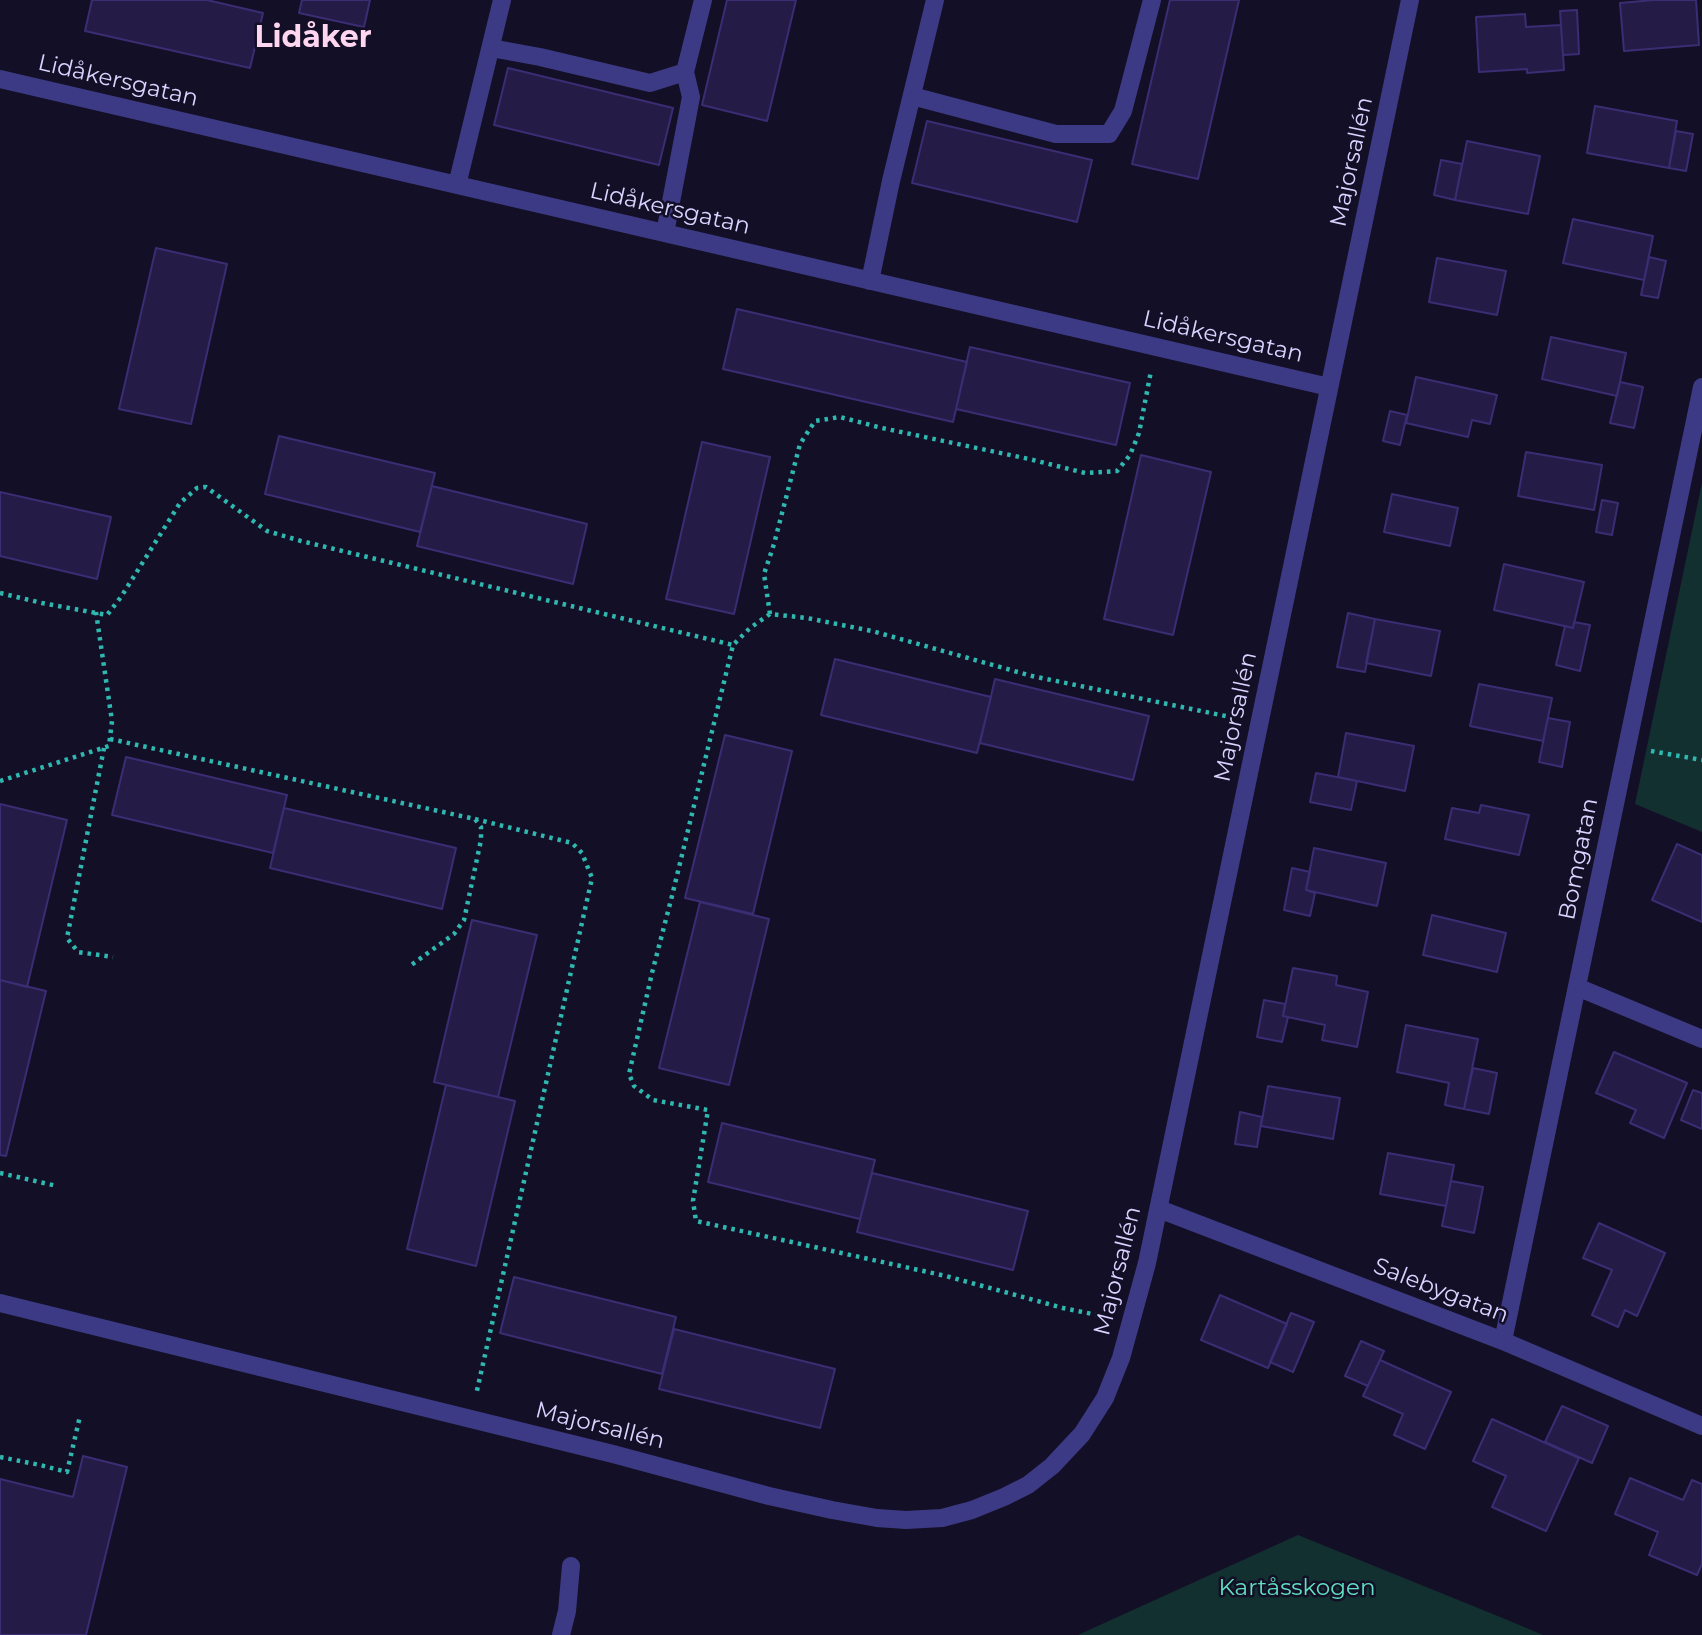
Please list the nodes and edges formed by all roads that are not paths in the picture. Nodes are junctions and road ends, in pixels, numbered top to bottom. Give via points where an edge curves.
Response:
1 (502, 0) edge
2 (703, 0) edge
3 (935, 0) edge
4 (1152, 0) edge
5 (1410, 0) edge
6 (491, 48) junction
7 (685, 72) junction
8 (0, 79) edge
9 (912, 96) junction
10 (457, 185) junction
11 (665, 233) junction
12 (870, 281) junction
13 (1329, 387) junction
14 (1702, 387) edge
15 (1577, 988) junction
16 (1702, 1039) edge
17 (1159, 1209) junction
18 (0, 1304) edge
19 (1503, 1341) junction
20 (1702, 1426) edge
21 (571, 1566) dead end
22 (561, 1635) edge

1 - 6 street
2 - 7 street
3 - 9 street
4 - 9 street via 1123,111 1109,134 1056,134
5 - 13 street, Majorsallén
6 - 7 street via 650,83
6 - 10 street
7 - 11 street via 691,97
8 - 10 street, Lidåkersgatan
9 - 12 street
10 - 11 street, Lidåkersgatan
11 - 12 street, Lidåkersgatan
12 - 13 street, Lidåkersgatan
13 - 17 street, Majorsallén
14 - 15 street, Bomgatan
15 - 16 street
15 - 19 street, Bomgatan
17 - 18 street, Majorsallén via 1121,1358 1105,1398 1082,1434 1028,1485 942,1518 886,1518 769,1496
17 - 19 street, Salebygatan
19 - 20 street, Salebygatan
21 - 22 street

